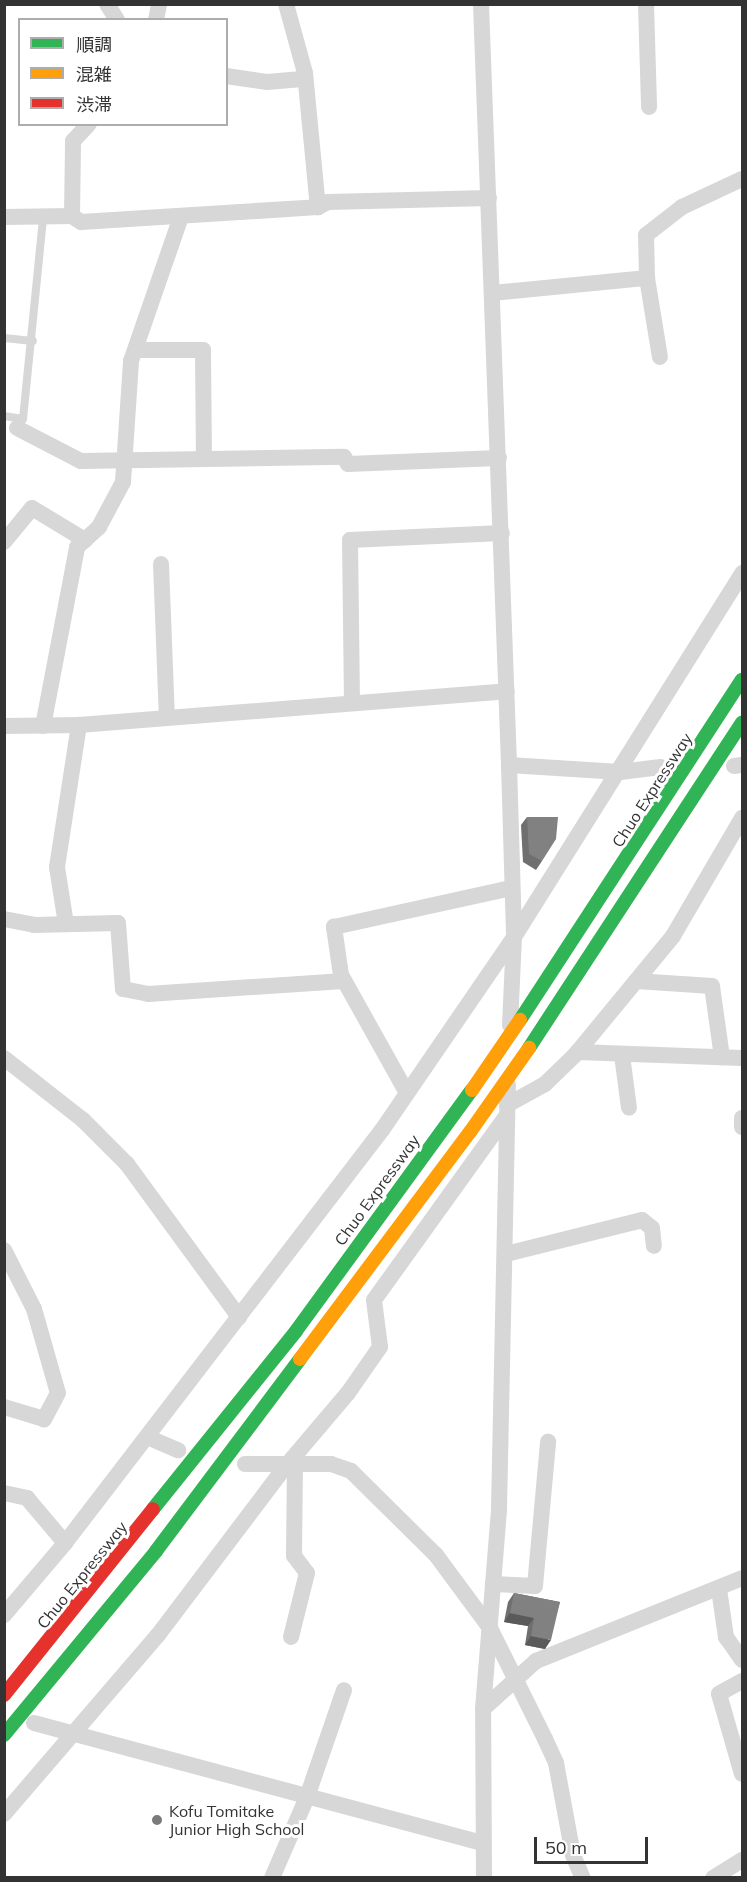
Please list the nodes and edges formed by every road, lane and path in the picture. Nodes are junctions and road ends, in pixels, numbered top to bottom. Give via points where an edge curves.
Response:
1 (107, 4) edge
2 (286, 4) edge
3 (481, 4) edge
4 (646, 4) edge
5 (116, 18) edge
6 (228, 76) edge
7 (305, 79) junction
8 (649, 107) dead end
9 (86, 126) edge
10 (742, 179) edge
11 (489, 198) junction
12 (318, 207) junction
13 (72, 216) junction
14 (4, 217) edge
15 (43, 217) junction
16 (181, 217) junction
17 (646, 278) junction
18 (493, 293) junction
19 (4, 338) edge
20 (33, 341) junction
21 (136, 350) junction
22 (660, 357) dead end
23 (10, 422) edge
24 (499, 458) junction
25 (124, 459) junction
26 (204, 459) junction
27 (502, 533) junction
28 (85, 540) junction
29 (4, 542) edge
30 (160, 564) dead end
31 (742, 573) edge
32 (742, 680) edge
33 (507, 691) junction
34 (352, 703) junction
35 (167, 718) junction
36 (742, 723) edge
37 (79, 725) junction
38 (4, 726) edge
39 (43, 726) junction
40 (509, 765) junction
41 (661, 767) dead end
42 (620, 772) junction
43 (742, 818) edge
44 (512, 888) junction
45 (4, 919) edge
46 (66, 924) junction
47 (514, 937) junction
48 (344, 981) junction
49 (636, 981) junction
50 (577, 1052) junction
51 (622, 1055) junction
52 (722, 1057) junction
53 (4, 1058) edge
54 (742, 1058) edge
55 (407, 1093) junction
56 (629, 1108) dead end
57 (507, 1110) junction
58 (742, 1118) edge
59 (742, 1126) edge
60 (654, 1246) dead end
61 (5, 1248) edge
62 (506, 1254) junction
63 (239, 1317) junction
64 (4, 1407) edge
65 (147, 1437) junction
66 (548, 1442) dead end
67 (178, 1450) dead end
68 (245, 1464) dead end
69 (290, 1466) junction
70 (4, 1493) edge
71 (65, 1543) junction
72 (742, 1578) edge
73 (494, 1584) junction
74 (719, 1589) junction
75 (4, 1615) edge
76 (490, 1628) junction
77 (291, 1637) dead end
78 (742, 1660) edge
79 (515, 1679) junction
80 (742, 1681) edge
81 (344, 1690) dead end
82 (4, 1695) edge
83 (483, 1709) junction
84 (34, 1723) dead end
85 (4, 1735) edge
86 (75, 1735) junction
87 (742, 1774) edge
88 (308, 1797) junction
89 (4, 1814) edge
90 (482, 1843) junction
91 (742, 1860) edge
92 (272, 1878) edge
93 (484, 1878) edge
94 (583, 1878) edge
95 (712, 1878) edge

1 - 5 street
2 - 7 street
3 - 11 street
4 - 8 street
6 - 7 street via 267,82
7 - 12 street
9 - 13 street via 73,141
10 - 17 street via 682,207 646,236
11 - 12 street via 328,202
11 - 18 street
12 - 16 street
13 - 15 street
13 - 16 street via 81,222
14 - 15 street
15 - 20 lane
16 - 21 street
17 - 18 street
17 - 22 street
18 - 24 street
19 - 20 lane
20 - 23 lane via 23,419
21 - 25 street via 131,361
21 - 26 street via 203,350
23 - 25 street via 81,461
24 - 26 street via 348,464 344,457
24 - 27 street
25 - 26 street
25 - 28 street via 123,482 99,527
27 - 33 street
27 - 34 street via 350,540
28 - 29 street via 32,508
28 - 39 street via 77,547
30 - 35 street
31 - 42 street
32 - 82 highway, Chuo Expressway, bridge via 472,1090 296,1331
33 - 34 street
33 - 40 street
34 - 35 street
35 - 37 street
36 - 85 highway, bridge via 470,1132 156,1551
37 - 39 street
37 - 46 street via 57,867
38 - 39 street
40 - 42 street
40 - 44 street
41 - 42 street
42 - 47 street
43 - 49 street via 673,936
44 - 47 street
44 - 48 street via 334,927
45 - 46 street via 34,925
46 - 48 street via 118,923 123,989 148,993
47 - 55 street
47 - 57 street
48 - 55 street
49 - 50 street
49 - 52 street via 712,986
50 - 51 street
50 - 57 street via 545,1084
51 - 52 street
51 - 56 street
52 - 54 street
53 - 63 street via 83,1120 127,1164
55 - 63 street
57 - 62 street
57 - 69 street via 374,1300 380,1347
58 - 59 street
60 - 62 street via 652,1228 642,1220
61 - 64 street via 34,1309 58,1393 44,1419
62 - 73 street
63 - 65 street
65 - 67 street
65 - 71 street
66 - 73 street via 535,1586
68 - 69 street
69 - 76 street via 331,1464 351,1471 436,1555
69 - 77 street via 294,1556 307,1573
69 - 86 street via 159,1635
70 - 71 street via 27,1498
71 - 75 street
72 - 74 street
73 - 76 street
74 - 78 street via 726,1637
74 - 79 street via 536,1661
76 - 79 street
76 - 83 street
79 - 83 street
79 - 94 street via 555,1763 573,1856
80 - 87 street via 719,1694
81 - 88 street
83 - 90 street
84 - 86 street
86 - 88 street
86 - 89 street
88 - 90 street
88 - 92 street
90 - 93 street
91 - 95 street

